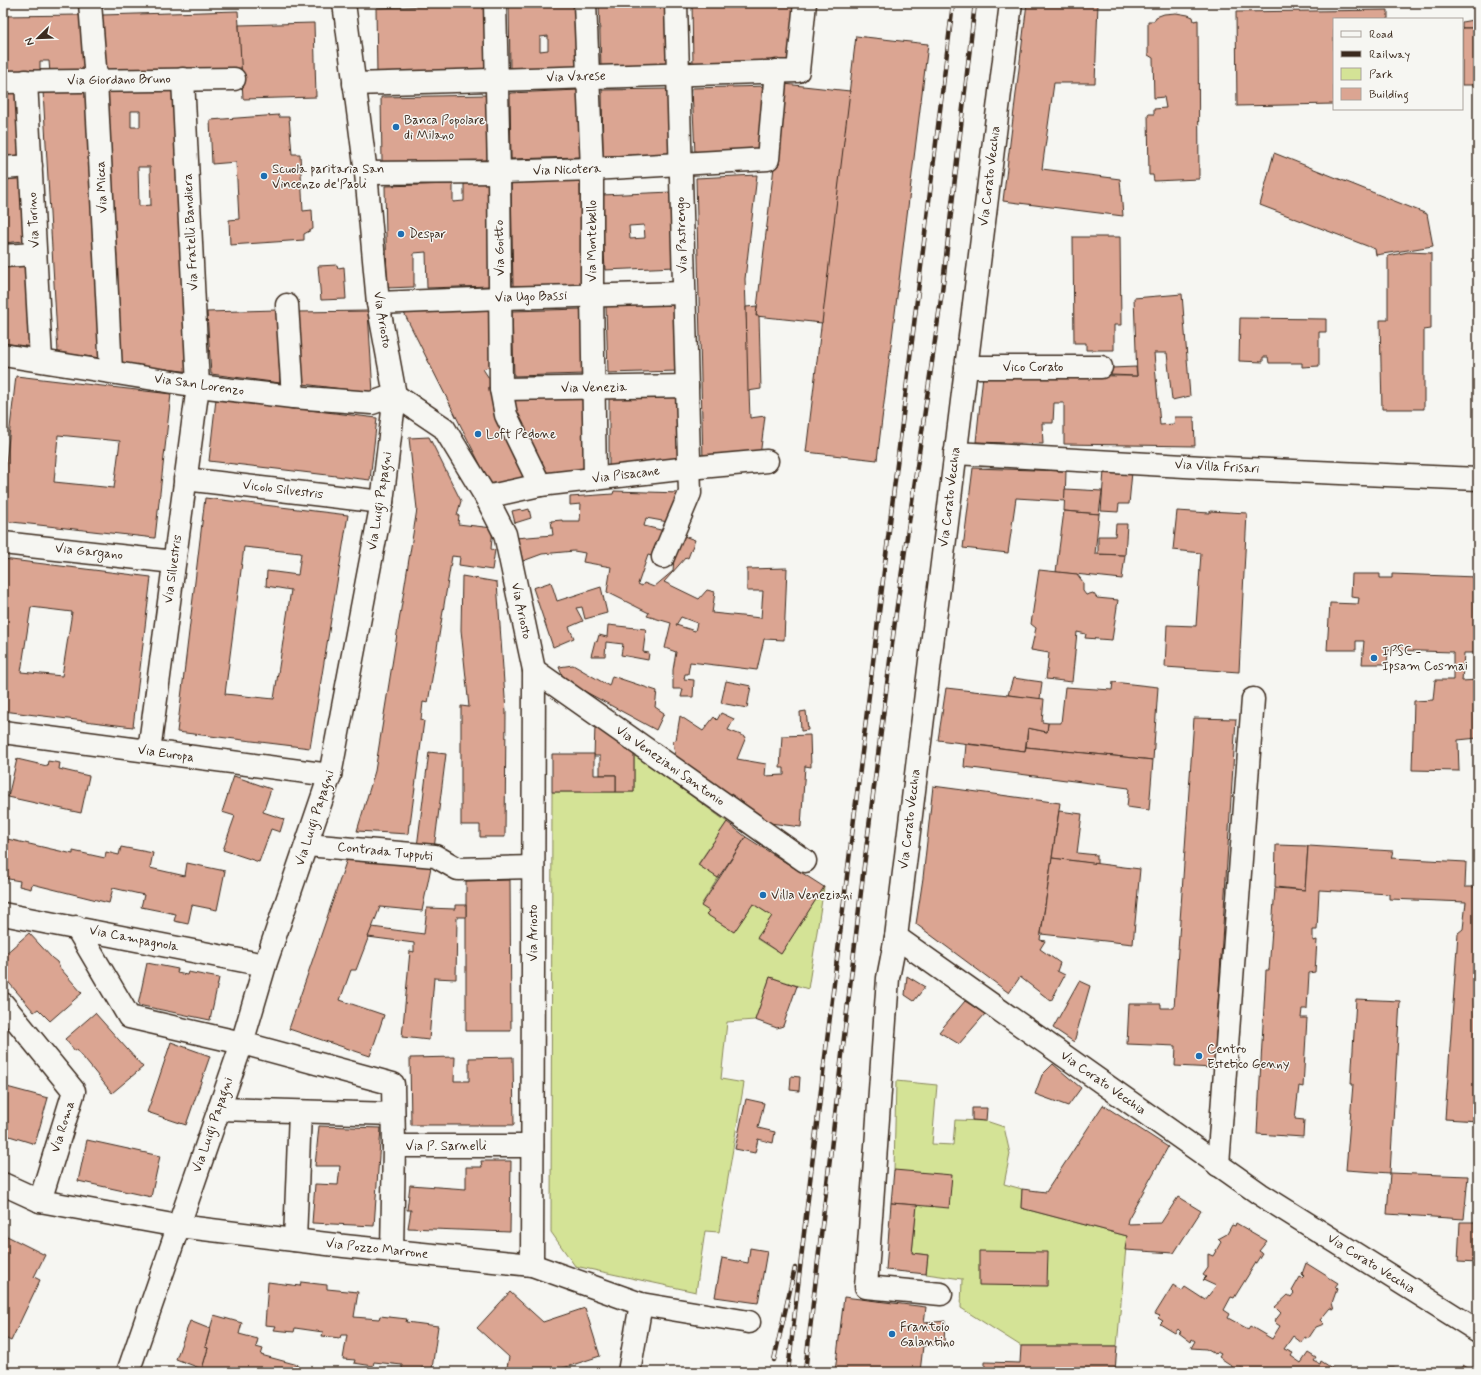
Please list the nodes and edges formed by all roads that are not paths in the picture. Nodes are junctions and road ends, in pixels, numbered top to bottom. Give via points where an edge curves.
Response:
1 (90, 3) edge
2 (344, 3) edge
3 (495, 3) edge
4 (585, 3) edge
5 (676, 3) edge
6 (806, 3) edge
7 (1011, 3) edge
8 (776, 71) junction
9 (678, 75) junction
10 (588, 76) junction
11 (183, 79) junction
12 (234, 79) dead end
13 (497, 80) junction
14 (26, 81) junction
15 (96, 81) junction
16 (3, 82) edge
17 (354, 84) junction
18 (680, 164) junction
19 (31, 166) junction
20 (3, 168) edge
21 (592, 169) junction
22 (499, 172) junction
23 (366, 173) junction
24 (35, 254) junction
25 (3, 256) edge
26 (684, 293) junction
27 (592, 296) junction
28 (500, 298) junction
29 (378, 303) junction
30 (287, 305) dead end
31 (3, 355) edge
32 (41, 360) junction
33 (966, 367) junction
34 (1101, 367) dead end
35 (111, 371) junction
36 (198, 386) junction
37 (687, 386) junction
38 (593, 388) junction
39 (501, 389) junction
40 (395, 395) junction
41 (293, 397) junction
42 (955, 453) junction
43 (767, 461) dead end
44 (688, 468) junction
45 (595, 478) junction
46 (185, 479) junction
47 (1478, 479) edge
48 (540, 485) junction
49 (486, 497) junction
50 (382, 502) junction
51 (3, 543) edge
52 (663, 556) dead end
53 (174, 562) junction
54 (534, 670) junction
55 (1253, 699) dead end
56 (3, 732) edge
57 (148, 751) junction
58 (330, 776) junction
59 (307, 845) junction
60 (806, 861) dead end
61 (533, 867) junction
62 (3, 914) edge
63 (76, 927) junction
64 (896, 936) junction
65 (265, 965) junction
66 (3, 1004) edge
67 (242, 1042) junction
68 (219, 1109) junction
69 (300, 1112) junction
70 (393, 1114) junction
71 (394, 1146) junction
72 (532, 1146) junction
73 (1218, 1165) junction
74 (3, 1184) edge
75 (40, 1201) junction
76 (178, 1226) junction
77 (295, 1240) junction
78 (392, 1251) junction
79 (532, 1265) junction
80 (941, 1294) dead end
81 (641, 1304) junction
82 (749, 1322) dead end
83 (1478, 1331) edge
84 (128, 1372) edge
85 (629, 1372) edge

1 - 15 street, Via Micca
2 - 17 street, Via Ariosto
3 - 13 street, Via Goitto
4 - 10 street, Via Montebello
5 - 9 street, Via Pastrengo
6 - 8 street, Via Varese via 798,71
7 - 33 street, Via Corato Vecchia
8 - 9 street, Via Varese
8 - 18 street, Via Nicotera via 768,160
9 - 10 street, Via Varese
9 - 18 street, Via Pastrengo
10 - 13 street, Via Varese
10 - 21 street, Via Montebello
11 - 12 street, Via Giordano Bruno
11 - 15 street, Via Giordano Bruno
11 - 36 street, Via Fratelli Bandiera
13 - 17 street, Via Varese
13 - 22 street, Via Goitto
14 - 15 street, Via Giordano Bruno
14 - 16 street, Via Giordano Bruno
14 - 19 street, Via Torino
15 - 35 street, Via Micca
17 - 23 street, Via Ariosto
18 - 21 street, Via Nicotera
18 - 26 street, Via Pastrengo
19 - 20 street
19 - 24 street, Via Torino
21 - 22 street, Via Nicotera
21 - 27 street, Via Montebello
22 - 23 street, Via Nicotera
22 - 28 street, Via Goitto
23 - 29 street, Via Ariosto
24 - 25 street
24 - 32 street, Via Torino
26 - 27 street, Via Ugo Bassi
26 - 37 street, Via Pastrengo
27 - 28 street, Via Ugo Bassi
27 - 38 street, Via Montebello
28 - 29 street, Via Ugo Bassi
28 - 39 street, Via Goitto
29 - 40 street, Via Ariosto
30 - 41 street
31 - 32 street, Via San Lorenzo
32 - 35 street, Via San Lorenzo
33 - 34 street, Vico Corato
33 - 42 street, Via Corato Vecchia
35 - 36 street, Via San Lorenzo
36 - 41 street, Via San Lorenzo
36 - 46 street, Via Silvestris
37 - 38 street, Via Venezia
37 - 44 street, Via Pastrengo
38 - 39 street, Via Venezia
38 - 45 street, Via Montebello
39 - 48 street, Via Goitto via 506,415
40 - 41 street, Via San Lorenzo via 372,403
40 - 49 street, Via Ariosto via 444,428
40 - 50 street, Via Luigi Papagni
42 - 47 street, Via Villa Frisari
42 - 64 street, Via Corato Vecchia
43 - 44 street, Via Pisacane
44 - 45 street, Via Pisacane
44 - 52 street, Via Pastrengo via 690,493
45 - 48 street, Via Pisacane
46 - 50 street, Vicolo Silvestris
46 - 53 street, Via Silvestris
48 - 49 street, Via Pisacane
49 - 54 street, Via Ariosto via 505,534
50 - 58 street, Via Luigi Papagni
51 - 53 street, Via Gargano
53 - 57 street, Via Silvestris
54 - 60 street, Via Veneziani Santonio
54 - 61 street, Via Ariosto
55 - 73 street
56 - 57 street, Via Europa
57 - 58 street, Via Europa
58 - 59 street, Via Luigi Papagni
59 - 61 street, Contrada Tupputi via 435,856 458,869
59 - 65 street, Via Luigi Papagni
61 - 72 street, Via Ariosto
62 - 63 street, Via Campagnola
63 - 65 street, Via Campagnola
63 - 67 street via 129,1017
64 - 73 street, Via Corato Vecchia
64 - 80 street via 888,978 866,1287
65 - 67 street, Via Luigi Papagni
66 - 75 street, Via Roma via 74,1091
67 - 68 street, Via Luigi Papagni
67 - 70 street via 393,1084
68 - 69 street
68 - 76 street, Via Luigi Papagni
69 - 70 street
69 - 77 street
70 - 71 street
71 - 72 street, Via P. Sarnelli
71 - 78 street, Via P. Sarnelli
72 - 79 street, Via Ariosto
73 - 83 street, Via Corato Vecchia
74 - 75 street, Via Pozzo Marrone
75 - 76 street, Via Pozzo Marrone
76 - 77 street, Via Pozzo Marrone
76 - 84 street, Via Luigi Papagni
77 - 78 street, Via Pozzo Marrone
78 - 79 street, Via Pozzo Marrone
79 - 81 street, Via Pozzo Marrone
81 - 82 street, Via Pozzo Marrone
81 - 85 street

